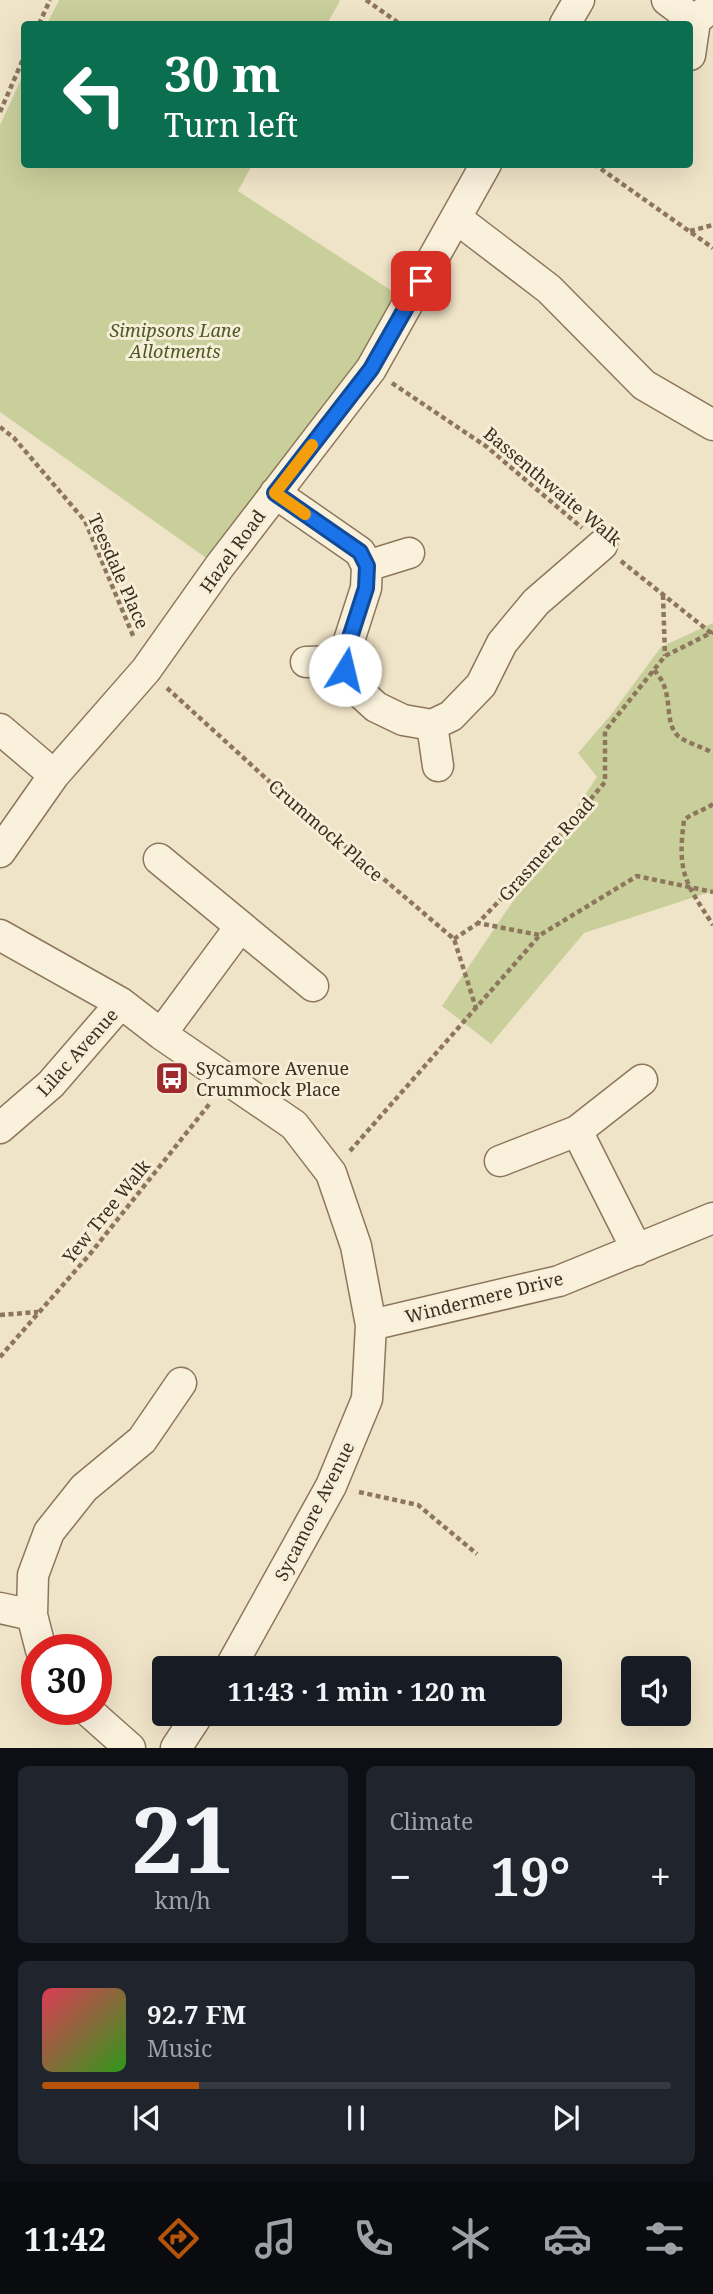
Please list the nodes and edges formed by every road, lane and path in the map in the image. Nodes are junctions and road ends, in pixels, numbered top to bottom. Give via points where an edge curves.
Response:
1 (50, 0) edge
2 (366, 0) edge
3 (579, 0) edge
4 (667, 0) edge
5 (704, 13) edge
6 (40, 21) edge
7 (396, 21) edge
8 (567, 21) edge
9 (693, 46) edge
10 (21, 64) edge
11 (0, 112) edge
12 (484, 168) edge
13 (600, 168) edge
14 (456, 218) junction
15 (713, 225) edge
16 (689, 231) junction
17 (713, 248) edge
18 (371, 369) junction
19 (713, 425) edge
20 (0, 427) edge
21 (275, 493) junction
22 (602, 545) junction
23 (408, 553) dead end
24 (367, 566) junction
25 (663, 594) junction
26 (712, 632) edge
27 (665, 656) junction
28 (345, 661) junction
29 (306, 662) dead end
30 (146, 670) junction
31 (654, 670) junction
32 (432, 725) junction
33 (0, 729) edge
34 (713, 753) edge
35 (438, 766) dead end
36 (54, 775) junction
37 (712, 806) edge
38 (0, 852) edge
39 (159, 859) dead end
40 (688, 886) junction
41 (713, 892) edge
42 (478, 923) junction
43 (713, 925) edge
44 (240, 927) junction
45 (0, 935) edge
46 (540, 935) junction
47 (454, 939) junction
48 (313, 986) dead end
49 (121, 1003) junction
50 (476, 1008) junction
51 (161, 1034) junction
52 (229, 1079) junction
53 (642, 1080) dead end
54 (0, 1128) edge
55 (578, 1131) junction
56 (500, 1161) dead end
57 (331, 1173) junction
58 (713, 1218) edge
59 (637, 1250) junction
60 (39, 1312) junction
61 (0, 1315) edge
62 (371, 1325) junction
63 (0, 1357) edge
64 (181, 1383) dead end
65 (331, 1486) junction
66 (477, 1554) dead end
67 (0, 1608) edge
68 (32, 1615) junction
69 (37, 1634) edge
70 (237, 1656) edge
71 (104, 1725) edge
72 (191, 1726) edge
73 (130, 1748) edge
74 (176, 1748) edge

1 - 6 path
2 - 7 path
3 - 8 street
4 - 5 street
5 - 9 street
10 - 11 path
12 - 14 street, Hazel Road
13 - 16 path
14 - 18 street, Hazel Road
14 - 19 street via 549,289 644,385
15 - 16 path
16 - 17 path
18 - 21 street, Hazel Road
18 - 22 path, Bassenthwaite Walk via 487,447
20 - 30 path, Teesdale Place via 85,521
21 - 24 street via 360,552
21 - 30 street, Hazel Road
22 - 25 path, Bassenthwaite Walk
22 - 32 street via 536,602 502,643 481,685 451,716
23 - 24 street
24 - 28 street via 366,588
25 - 26 path, Bassenthwaite Walk
25 - 27 path
26 - 27 path, Grasmere Road
27 - 31 path, Grasmere Road
28 - 29 street
28 - 32 street via 352,685 376,707 403,720
30 - 36 street, Hazel Road
30 - 47 path, Crummock Place
31 - 34 path via 664,680 673,730
31 - 42 path, Grasmere Road via 606,731 605,782
32 - 35 street
33 - 36 street
36 - 38 street, Hazel Road
37 - 40 path via 684,820 681,843
39 - 44 street
40 - 41 path
40 - 43 path
40 - 46 path via 637,876
42 - 46 path, Grasmere Road
42 - 47 path
44 - 48 street
44 - 51 street
45 - 49 street, Sycamore Avenue
46 - 50 path
47 - 50 path
49 - 51 street, Sycamore Avenue
49 - 54 street, Lilac Avenue via 51,1084
50 - 57 path
51 - 52 street, Sycamore Avenue
52 - 57 street, Sycamore Avenue via 294,1125
52 - 60 path, Yew Tree Walk
53 - 55 street
55 - 56 street
55 - 59 street
57 - 62 street, Sycamore Avenue via 356,1246
58 - 59 street, Windermere Drive
59 - 62 street, Windermere Drive via 559,1281
60 - 61 path
60 - 63 path, Yew Tree Walk
62 - 65 street, Sycamore Avenue via 368,1399
64 - 68 street via 142,1440 84,1488 49,1532 33,1575
65 - 66 path via 418,1505
65 - 70 street, Sycamore Avenue
67 - 68 street
68 - 69 street
71 - 73 street
72 - 74 street

